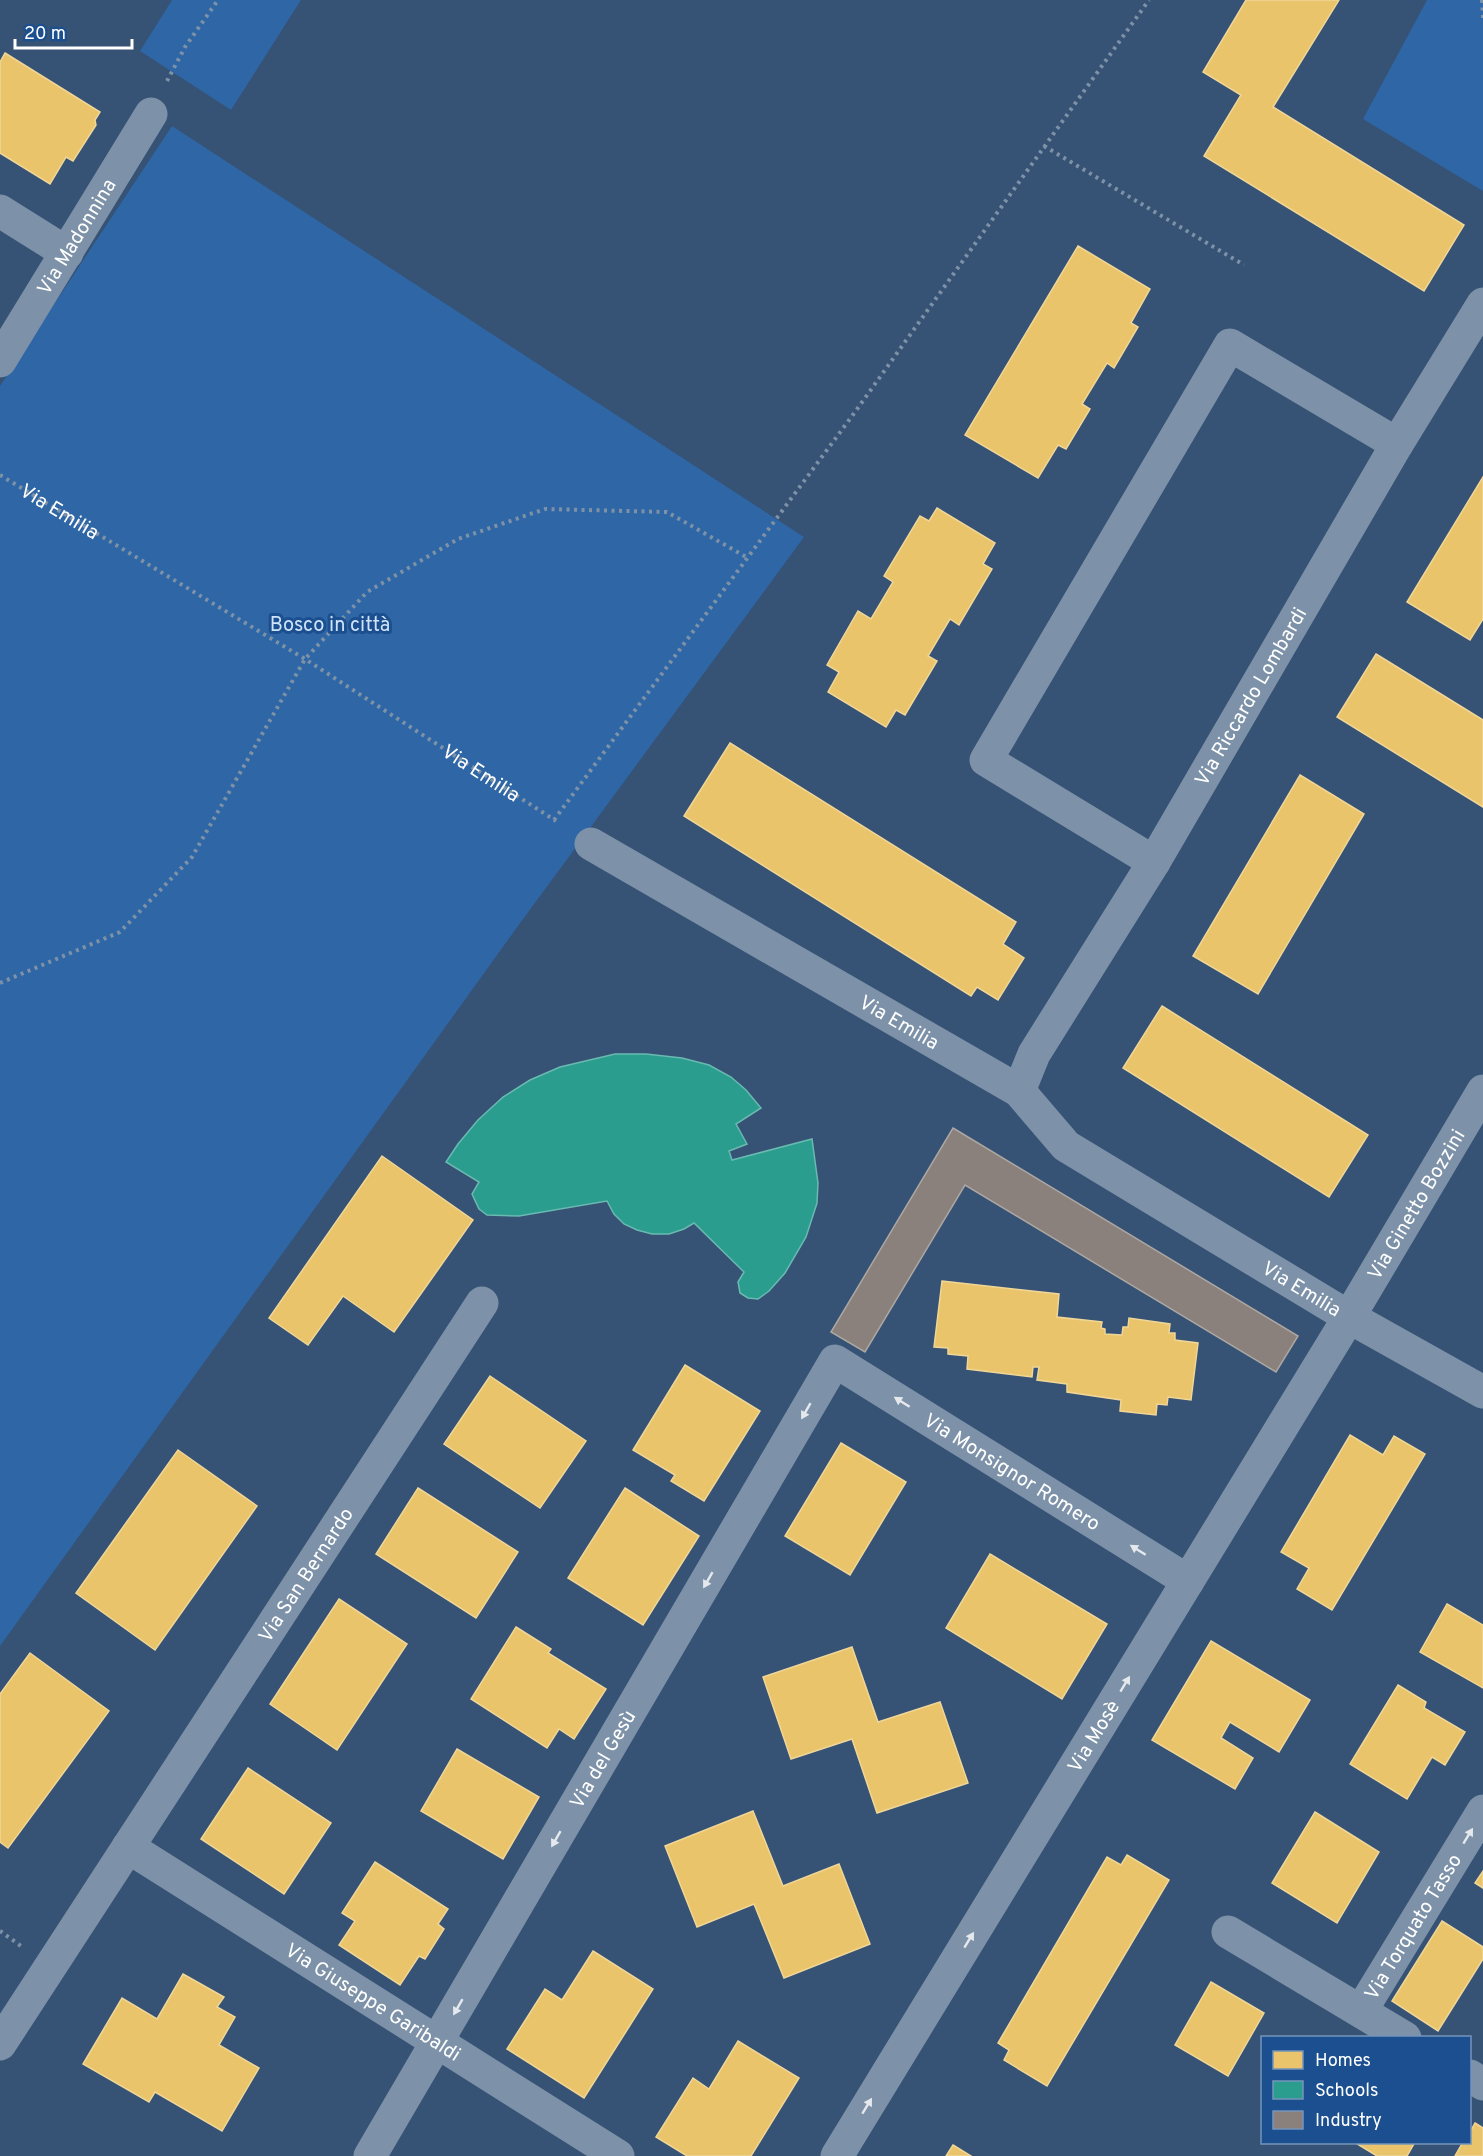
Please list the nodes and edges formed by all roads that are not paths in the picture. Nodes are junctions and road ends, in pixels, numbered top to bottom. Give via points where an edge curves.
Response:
1 (151, 114) road end
2 (0, 211) edge
3 (67, 252) junction
4 (1483, 304) edge
5 (0, 361) edge
6 (1397, 444) junction
7 (591, 844) road end
8 (1154, 861) junction
9 (1019, 1091) junction
10 (1483, 1091) edge
11 (482, 1303) dead end
12 (1349, 1317) junction
13 (835, 1361) joint
14 (1483, 1392) edge
15 (1188, 1581) junction
16 (1483, 1811) edge
17 (128, 1847) junction
18 (1228, 1932) dead end
19 (1361, 2011) junction
20 (1403, 2036) edge
21 (438, 2042) junction
22 (0, 2044) edge
23 (370, 2156) edge
24 (618, 2156) edge
25 (837, 2156) edge

1 - 3 street, Via Madonnina
2 - 3 street
3 - 5 street, Via Madonnina
4 - 6 street, Via Riccardo Lombardi
6 - 8 street, Via Riccardo Lombardi
6 - 8 street via 1230,345 986,760
7 - 9 street, Via Emilia
8 - 9 street, Via Riccardo Lombardi via 1034,1054
9 - 12 street, Via Emilia via 1066,1146
10 - 12 street, Via Ginetto Bozzini
11 - 17 street, Via San Bernardo
12 - 14 street, Via Emilia
12 - 15 street, Via Mosè
15 -> 13 street, Via Monsignor Romero
13 -> 21 street, Via del Gesù
25 -> 15 street, Via Mosè
19 -> 16 street, Via Torquato Tasso
17 - 21 street, Via Giuseppe Garibaldi
17 - 22 street, Via San Bernardo
18 - 19 street
19 - 20 street
21 - 23 street, Via del Gesù
21 - 24 street, Via Giuseppe Garibaldi

